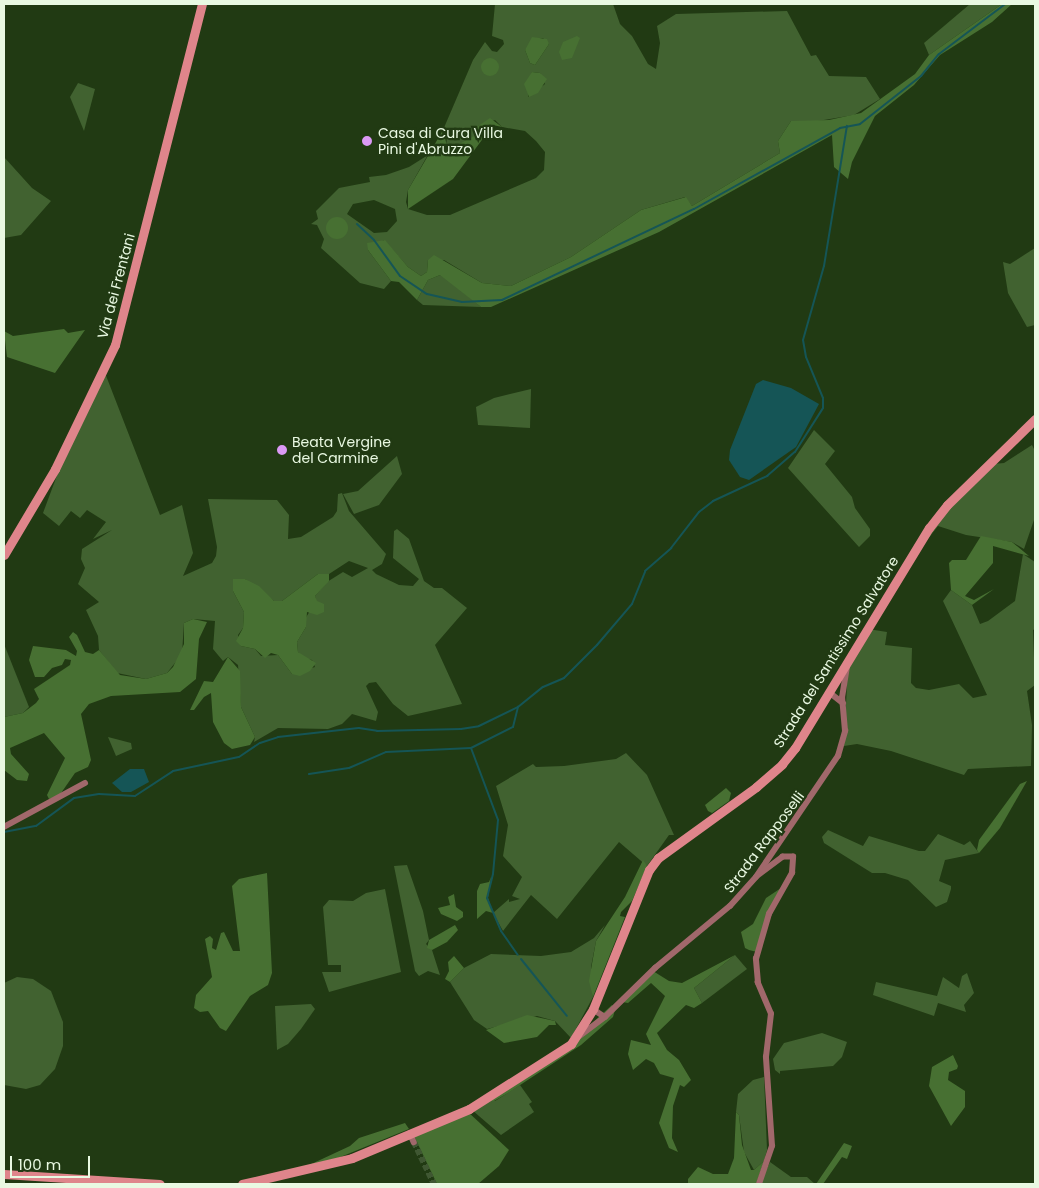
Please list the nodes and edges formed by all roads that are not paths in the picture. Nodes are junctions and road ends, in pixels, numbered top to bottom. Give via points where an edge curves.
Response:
1 (202, 4) edge
2 (1035, 419) edge
3 (4, 556) edge
4 (848, 662) junction
5 (829, 692) junction
6 (842, 703) junction
7 (85, 782) dead end
8 (4, 827) edge
9 (756, 877) junction
10 (593, 1009) junction
11 (605, 1017) junction
12 (577, 1038) junction
13 (4, 1174) edge
14 (160, 1184) edge
15 (242, 1184) edge
16 (759, 1184) edge

1 - 3 street, Via dei Frentani via 114,345 55,469
2 - 4 street, Strada del Santissimo Salvatore via 947,505 929,528
4 - 5 street, Strada del Santissimo Salvatore
4 - 6 street, Strada Rapposelli
5 - 6 street
5 - 10 street, Strada del Santissimo Salvatore via 782,764 654,864
6 - 9 street, Strada Rapposelli via 845,731 838,756
7 - 8 street
9 - 11 street, Strada Rapposelli via 730,906 655,968
9 - 16 street via 783,857 793,857 792,873 769,914 756,958 758,983 771,1014 766,1057 772,1132 769,1160
10 - 11 street
10 - 12 street, Strada del Santissimo Salvatore
11 - 12 street, Strada Rapposelli
12 - 15 street, Strada del Santissimo Salvatore via 469,1109 412,1138 352,1158
13 - 14 street

